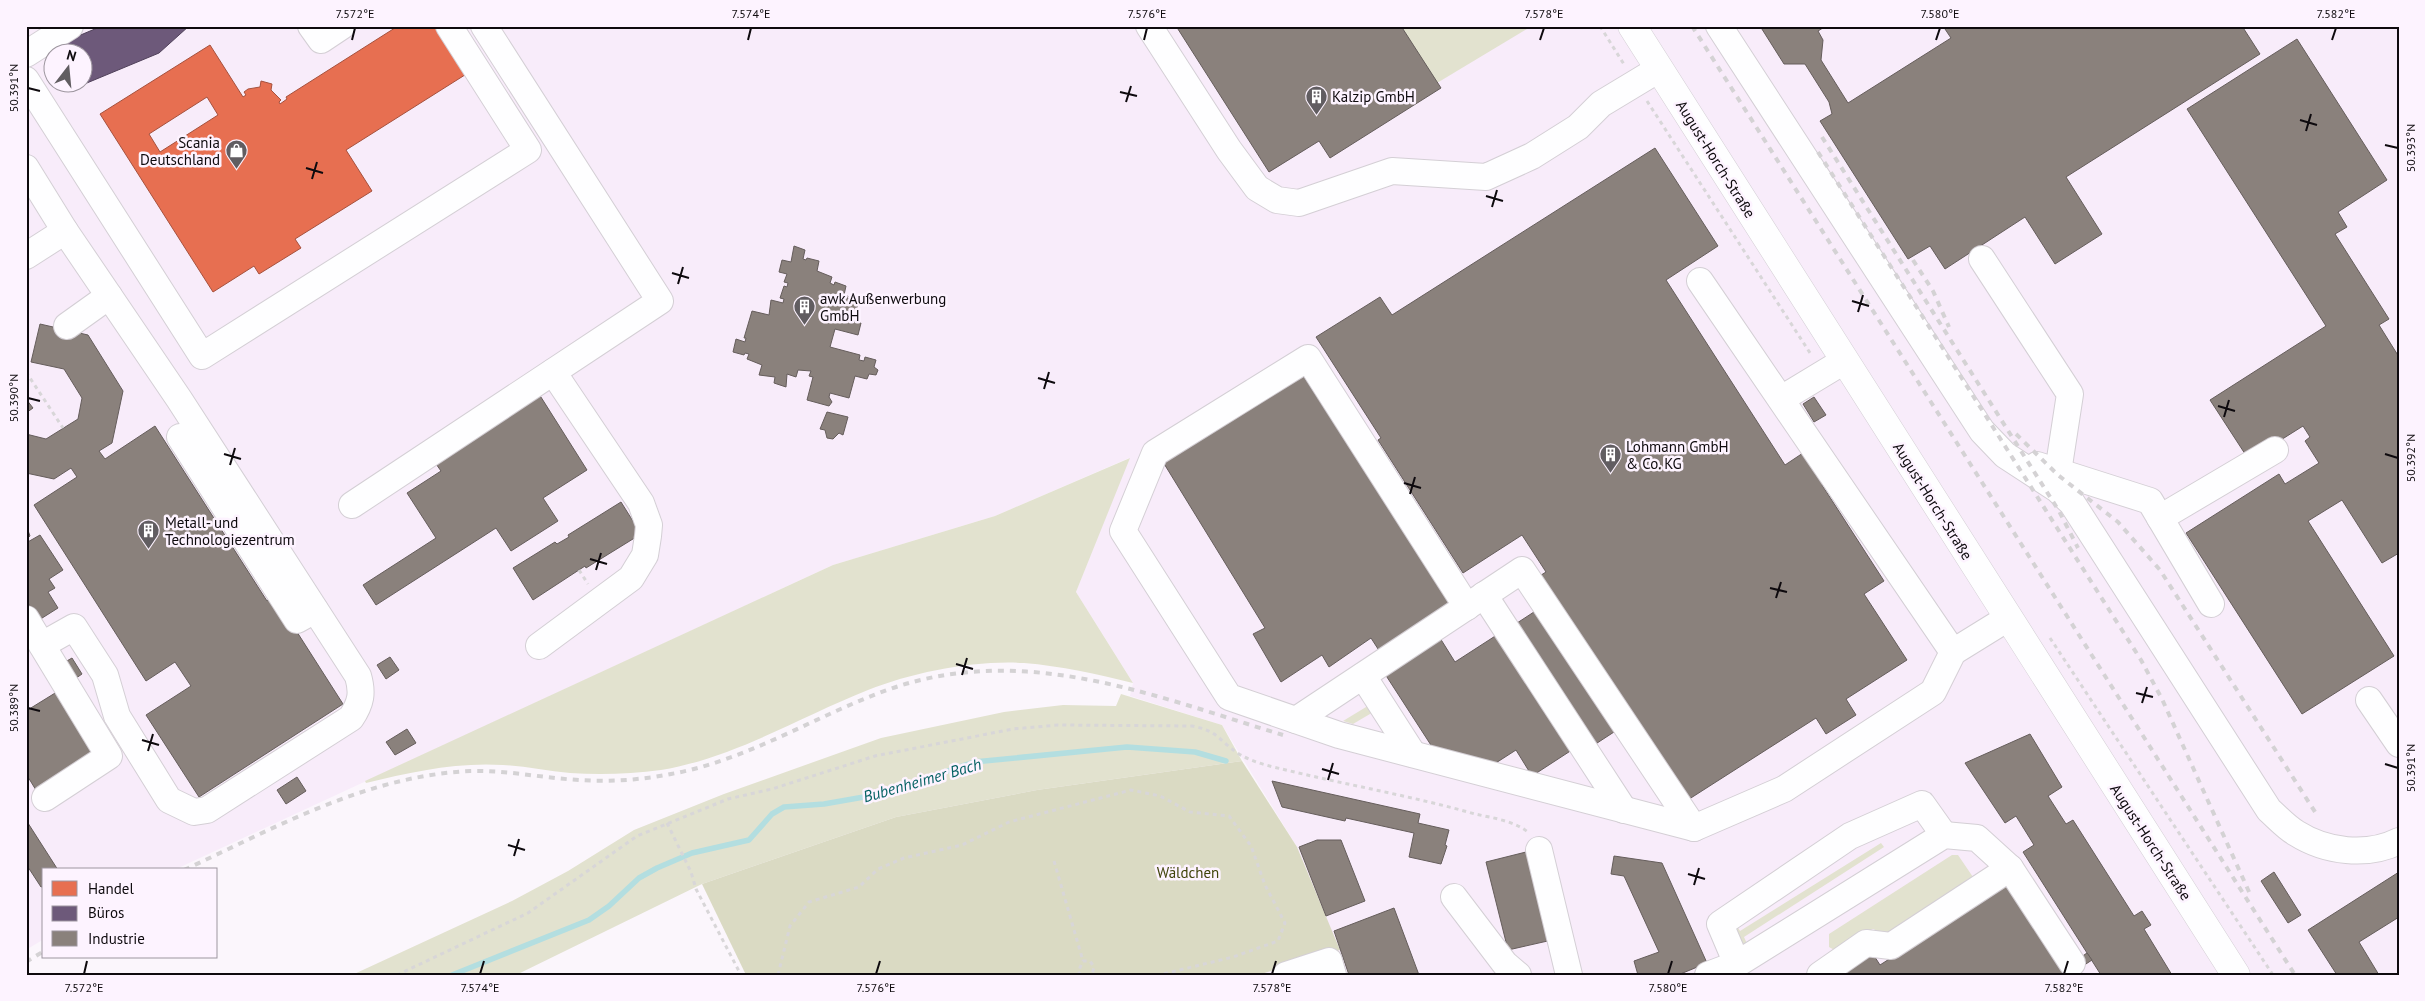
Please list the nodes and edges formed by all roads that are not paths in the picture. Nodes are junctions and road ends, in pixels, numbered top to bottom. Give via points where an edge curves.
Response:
1 (70, 26) edge
2 (311, 26) edge
3 (342, 26) edge
4 (449, 26) edge
5 (484, 26) edge
6 (1150, 26) edge
7 (1632, 26) edge
8 (1719, 26) edge
9 (29, 48) edge
10 (1659, 68) junction
11 (26, 80) edge
12 (26, 168) edge
13 (65, 231) junction
14 (26, 256) edge
15 (1982, 259) dead end
16 (1700, 280) dead end
17 (109, 296) junction
18 (67, 326) dead end
19 (1844, 361) junction
20 (553, 372) junction
21 (1780, 399) junction
22 (2275, 450) dead end
23 (2005, 455) junction
24 (2058, 472) junction
25 (352, 506) dead end
26 (2160, 518) junction
27 (1476, 601) junction
28 (2211, 604) dead end
29 (2008, 618) junction
30 (26, 619) edge
31 (42, 645) junction
32 (539, 646) dead end
33 (1953, 652) junction
34 (1363, 676) junction
35 (2369, 700) dead end
36 (1296, 720) junction
37 (2399, 744) edge
38 (1413, 754) junction
39 (44, 798) dead end
40 (1676, 802) junction
41 (1620, 804) junction
42 (1694, 828) junction
43 (1944, 835) junction
44 (2399, 841) edge
45 (1539, 850) road end
46 (2010, 868) junction
47 (1454, 897) dead end
48 (2076, 969) edge
49 (1725, 970) edge
50 (1286, 975) edge
51 (1333, 975) edge
52 (1518, 975) edge
53 (1569, 975) edge
54 (1820, 975) edge
55 (2236, 975) edge

1 - 9 lane
2 - 3 lane via 321,40
4 - 11 lane via 528,150 202,356
5 - 20 lane via 660,301
6 - 10 lane via 1244,173 1265,194 1288,203 1392,171 1486,177 1532,156 1578,127 1601,104
7 - 10 main road, August-Horch-Straße
8 - 23 lane via 1982,431
10 - 19 main road, August-Horch-Straße
12 - 13 lane
13 - 14 lane
13 - 17 lane
15 - 24 lane via 2070,394
16 - 21 lane
17 - 18 lane
17 - 31 lane via 182,436 315,610 358,676 362,688 358,707 351,718 207,810 194,812 169,800 117,716 105,675 74,627
19 - 21 lane
19 - 29 main road, August-Horch-Straße
20 - 25 lane
20 - 32 lane via 641,502 649,525 645,555 631,578
21 - 33 lane
22 - 26 lane
23 - 24 lane
23 - 44 lane via 2057,489 2072,503 2269,810 2295,833 2324,846 2354,851
24 - 26 lane via 2150,501
26 - 28 lane
27 - 34 lane
27 - 36 lane via 1308,358 1155,454 1123,531 1229,697
27 - 40 lane via 1522,570
27 - 41 lane
29 - 33 lane
29 - 55 main road, August-Horch-Straße
30 - 31 lane
31 - 39 lane via 109,756
33 - 42 lane via 1933,692 1784,789
34 - 36 lane
34 - 38 lane
35 - 37 lane
36 - 38 lane
38 - 41 lane
40 - 41 lane
40 - 42 lane
41 - 42 lane
43 - 46 lane via 1977,838
43 - 49 lane
43 - 49 lane via 1922,804 1850,836 1720,924
45 - 53 lane
46 - 48 lane
46 - 54 lane via 1891,946 1866,943
47 - 52 lane via 1505,964
50 - 51 lane via 1329,961

